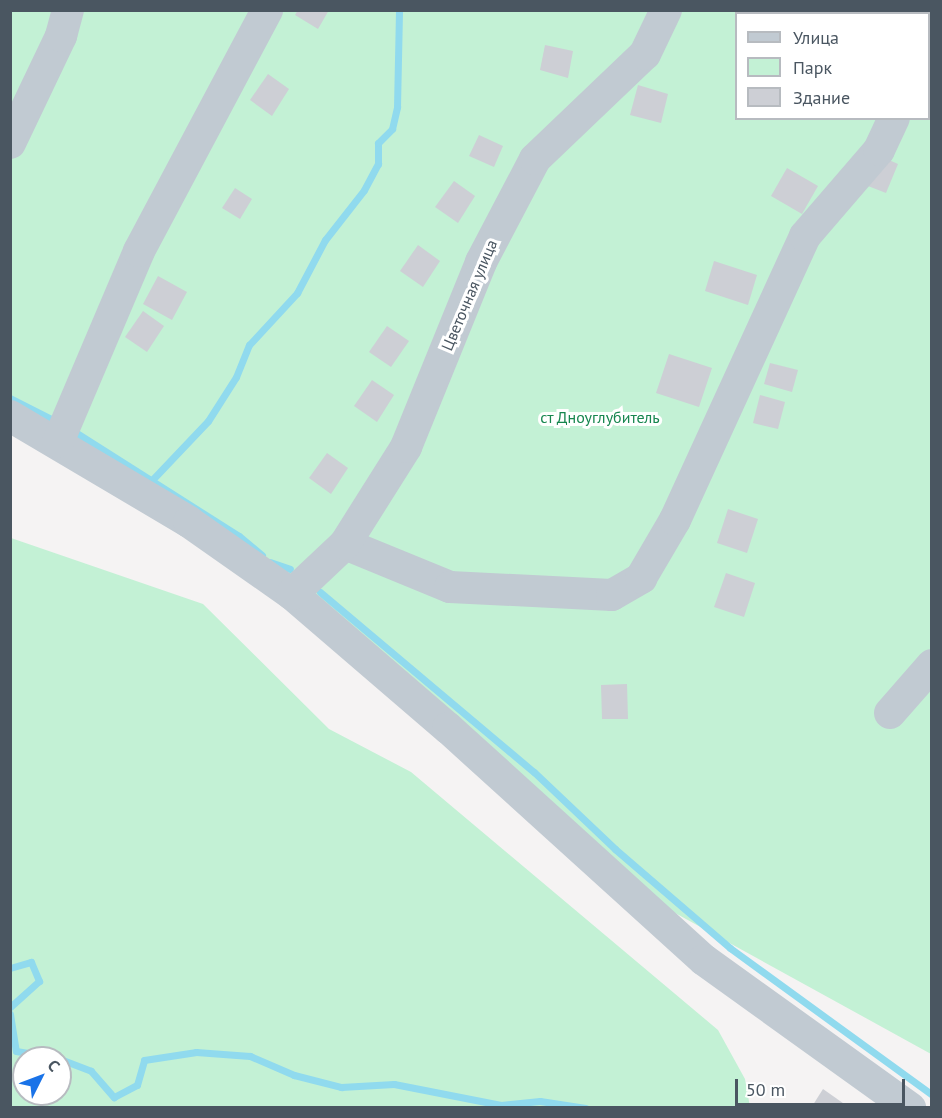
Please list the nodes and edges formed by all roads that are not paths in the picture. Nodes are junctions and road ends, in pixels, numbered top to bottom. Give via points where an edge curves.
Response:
1 (68, 10) edge
2 (267, 10) edge
3 (666, 10) edge
4 (853, 10) edge
5 (870, 12) edge
6 (893, 120) edge
7 (10, 143) edge
8 (10, 416) edge
9 (58, 442) junction
10 (345, 544) junction
11 (292, 594) junction
12 (932, 665) edge
13 (890, 713) dead end
14 (872, 1093) edge
15 (910, 1107) edge

1 - 7 street via 62,36
2 - 9 street via 139,251
3 - 10 street, Цветочная улица via 645,54 535,159 481,262 406,447
4 - 5 street
6 - 10 street via 879,150 805,236 675,520 641,578 612,595 450,587
8 - 9 street
9 - 11 street via 189,522
10 - 11 street, Цветочная улица
11 - 14 street via 448,728 704,960
12 - 13 street
14 - 15 street

